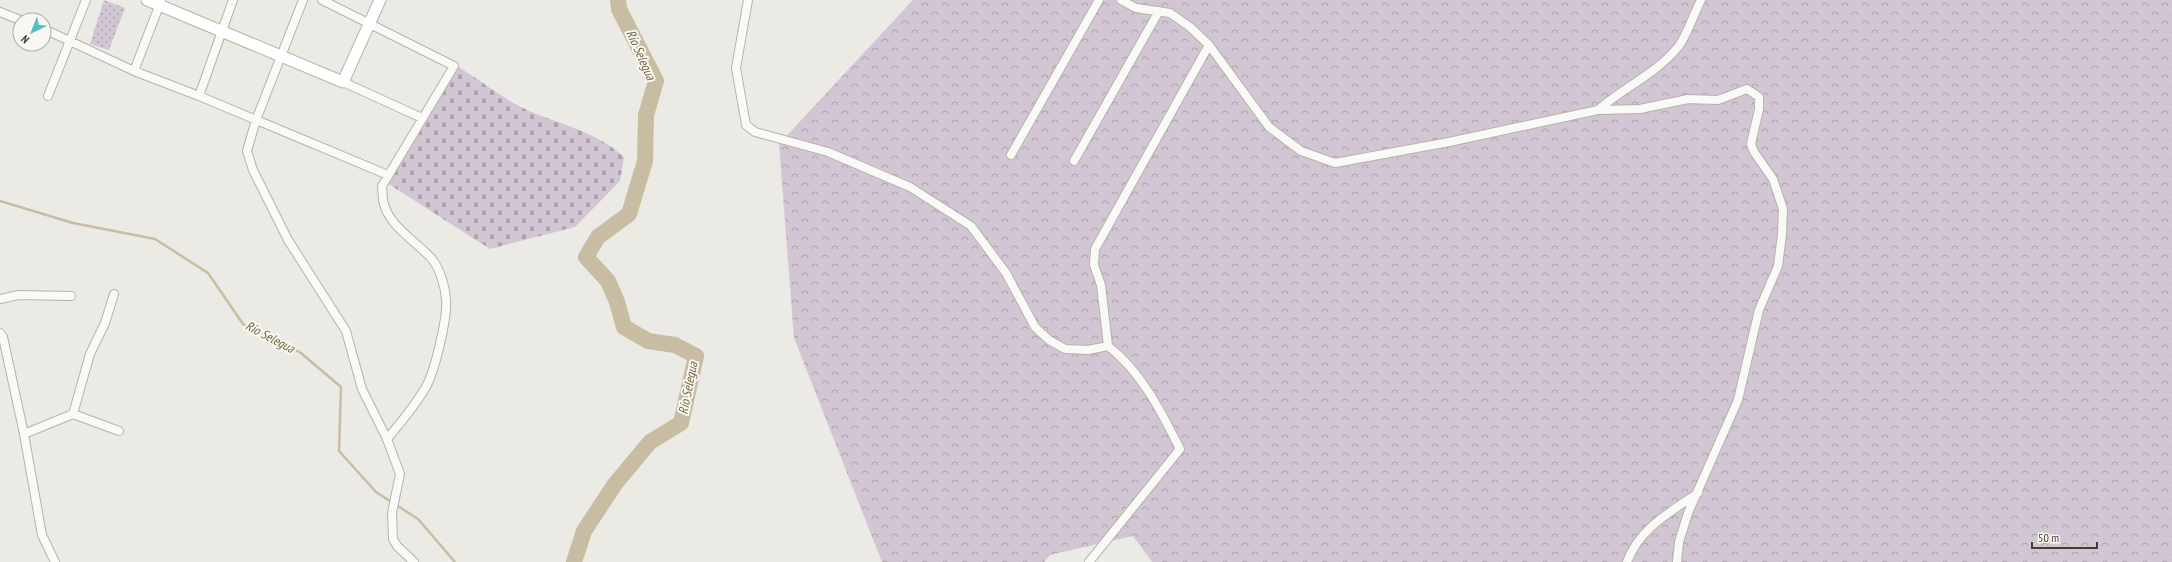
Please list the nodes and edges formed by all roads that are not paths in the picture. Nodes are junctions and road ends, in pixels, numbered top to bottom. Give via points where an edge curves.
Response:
1 (86, 0) edge
2 (146, 0) edge
3 (233, 0) edge
4 (303, 0) edge
5 (322, 0) edge
6 (380, 0) edge
7 (748, 0) edge
8 (1099, 0) edge
9 (1120, 0) edge
10 (1701, 0) edge
11 (160, 3) edge
12 (0, 12) edge
13 (1159, 12) junction
14 (12, 17) edge
15 (370, 22) junction
16 (221, 31) junction
17 (52, 32) edge
18 (70, 42) junction
19 (1209, 45) junction
20 (281, 57) junction
21 (134, 71) junction
22 (343, 82) junction
23 (48, 96) dead end
24 (199, 96) junction
25 (1598, 110) junction
26 (422, 118) junction
27 (256, 120) junction
28 (1011, 155) dead end
29 (1074, 160) dead end
30 (388, 175) junction
31 (114, 294) dead end
32 (71, 296) dead end
33 (0, 298) edge
34 (0, 333) edge
35 (1108, 346) junction
36 (73, 414) junction
37 (119, 431) dead end
38 (24, 434) junction
39 (387, 439) junction
40 (1699, 492) junction
41 (55, 562) edge
42 (414, 562) edge
43 (1089, 562) edge
44 (1627, 562) edge
45 (1677, 562) edge

1 - 18 street
2 - 11 main road
3 - 16 street
4 - 20 street
5 - 15 street
6 - 15 main road
7 - 35 street via 736,68 746,125 755,132 828,152 910,187 971,226 1006,273 1035,327 1049,340 1065,349 1088,350
8 - 28 street
9 - 13 street via 1136,8
10 - 25 street via 1679,47 1642,79 1610,99
11 - 16 main road
11 - 21 street
12 - 14 street
13 - 19 street via 1170,13
13 - 29 street
15 - 22 main road
15 - 26 street via 454,66
16 - 20 main road
16 - 24 street
17 - 18 street
18 - 21 street
18 - 23 street
19 - 25 street via 1269,127 1302,151 1335,163
19 - 35 street via 1095,250 1094,265 1100,286
20 - 22 main road
20 - 27 street
21 - 24 street
22 - 26 street
24 - 27 street
25 - 40 street via 1640,109 1688,99 1718,100 1747,89 1760,97 1751,144 1773,179 1783,210 1778,266 1759,310 1738,400
26 - 30 street
27 - 30 street
27 - 39 street via 247,151 253,170 288,240 346,331 362,389
30 - 39 street via 382,186 384,204 389,217 432,260 439,272 446,299 446,313 428,384 415,405
31 - 36 street via 105,323 90,354
32 - 33 street via 18,295
34 - 38 street
35 - 43 street via 1123,357 1147,390 1180,449
36 - 37 street
36 - 38 street
38 - 41 street via 42,535
39 - 42 street via 400,474 392,513 393,539
40 - 44 street via 1647,530 1630,552
40 - 45 street via 1688,513 1681,535

